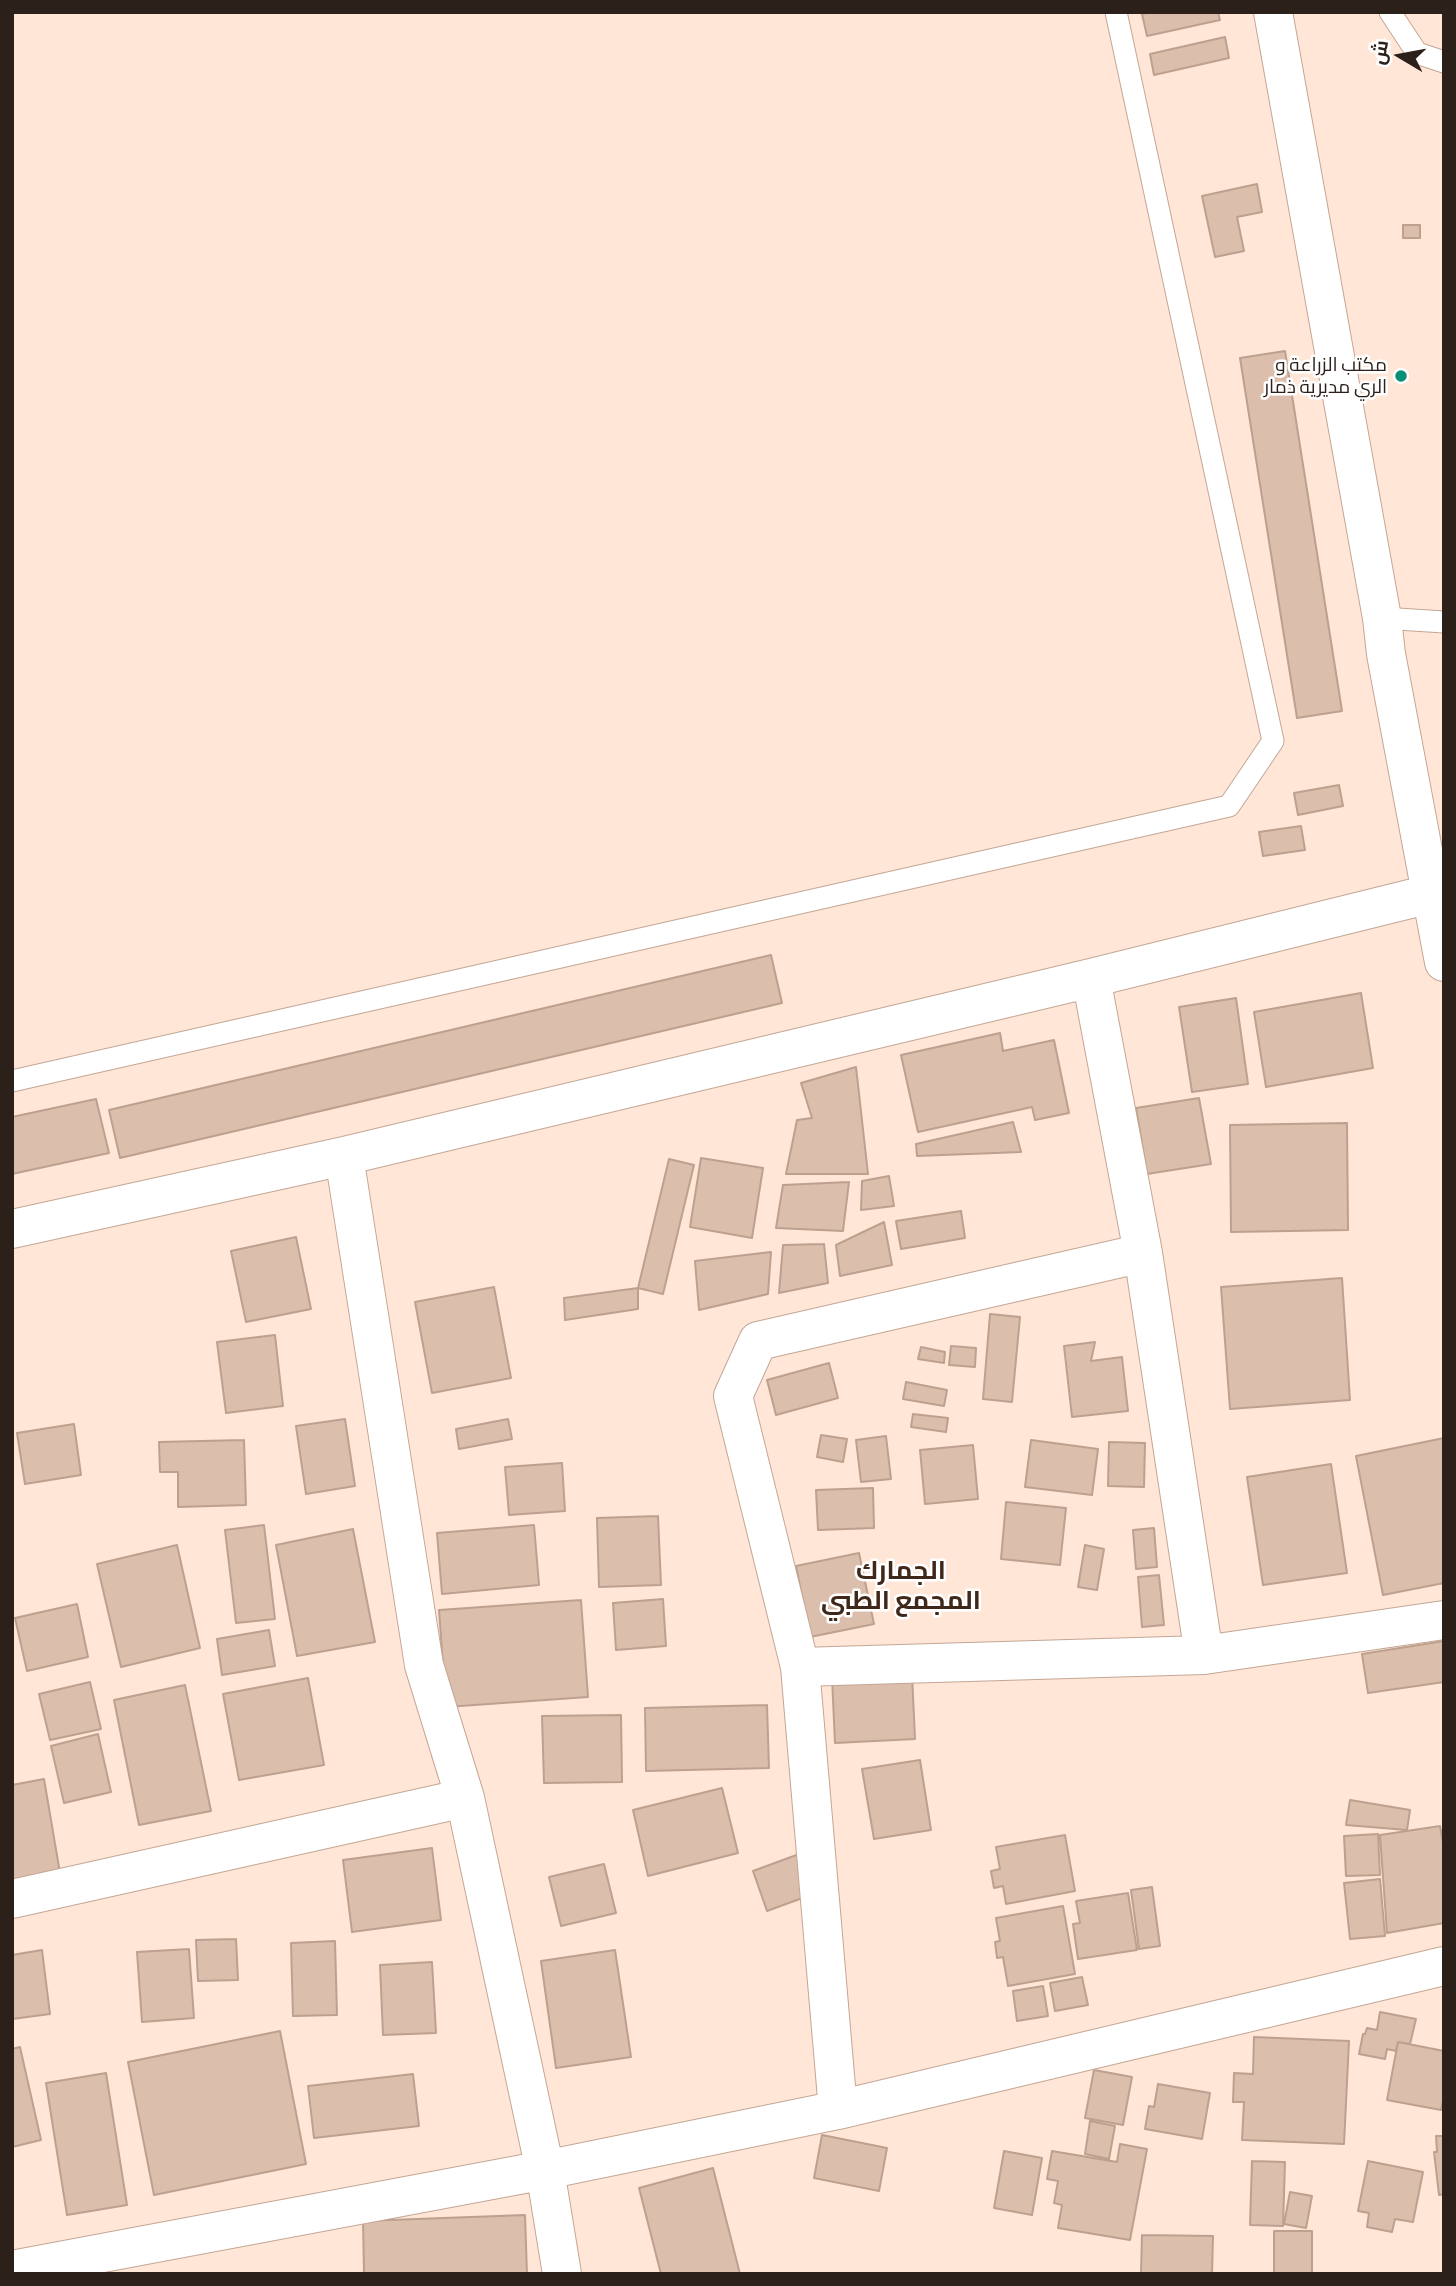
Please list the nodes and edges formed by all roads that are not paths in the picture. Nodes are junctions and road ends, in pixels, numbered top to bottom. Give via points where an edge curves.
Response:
1 (1116, 12) edge
2 (1273, 12) edge
3 (1390, 12) edge
4 (1444, 62) edge
5 (1382, 618) junction
6 (1444, 622) edge
7 (1430, 894) junction
8 (1444, 962) edge
9 (1091, 978) junction
10 (12, 1081) edge
11 (344, 1156) junction
12 (12, 1229) edge
13 (1143, 1253) junction
14 (1444, 1620) edge
15 (1204, 1655) junction
16 (800, 1667) junction
17 (464, 1798) junction
18 (12, 1899) edge
19 (1444, 1966) edge
20 (838, 2110) junction
21 (545, 2170) junction
22 (12, 2270) edge
23 (562, 2274) edge

1 - 10 lane via 1273,741 1229,806
2 - 5 street
3 - 4 lane via 1417,53
5 - 6 lane
5 - 7 street
7 - 8 street
7 - 9 street
9 - 11 street
9 - 13 street
11 - 12 street
11 - 17 street via 424,1665
13 - 15 street
13 - 16 street via 758,1341 733,1396
14 - 15 street
15 - 16 street
16 - 20 street
17 - 18 street
17 - 21 street
19 - 20 street
20 - 21 street
21 - 22 street
21 - 23 street

